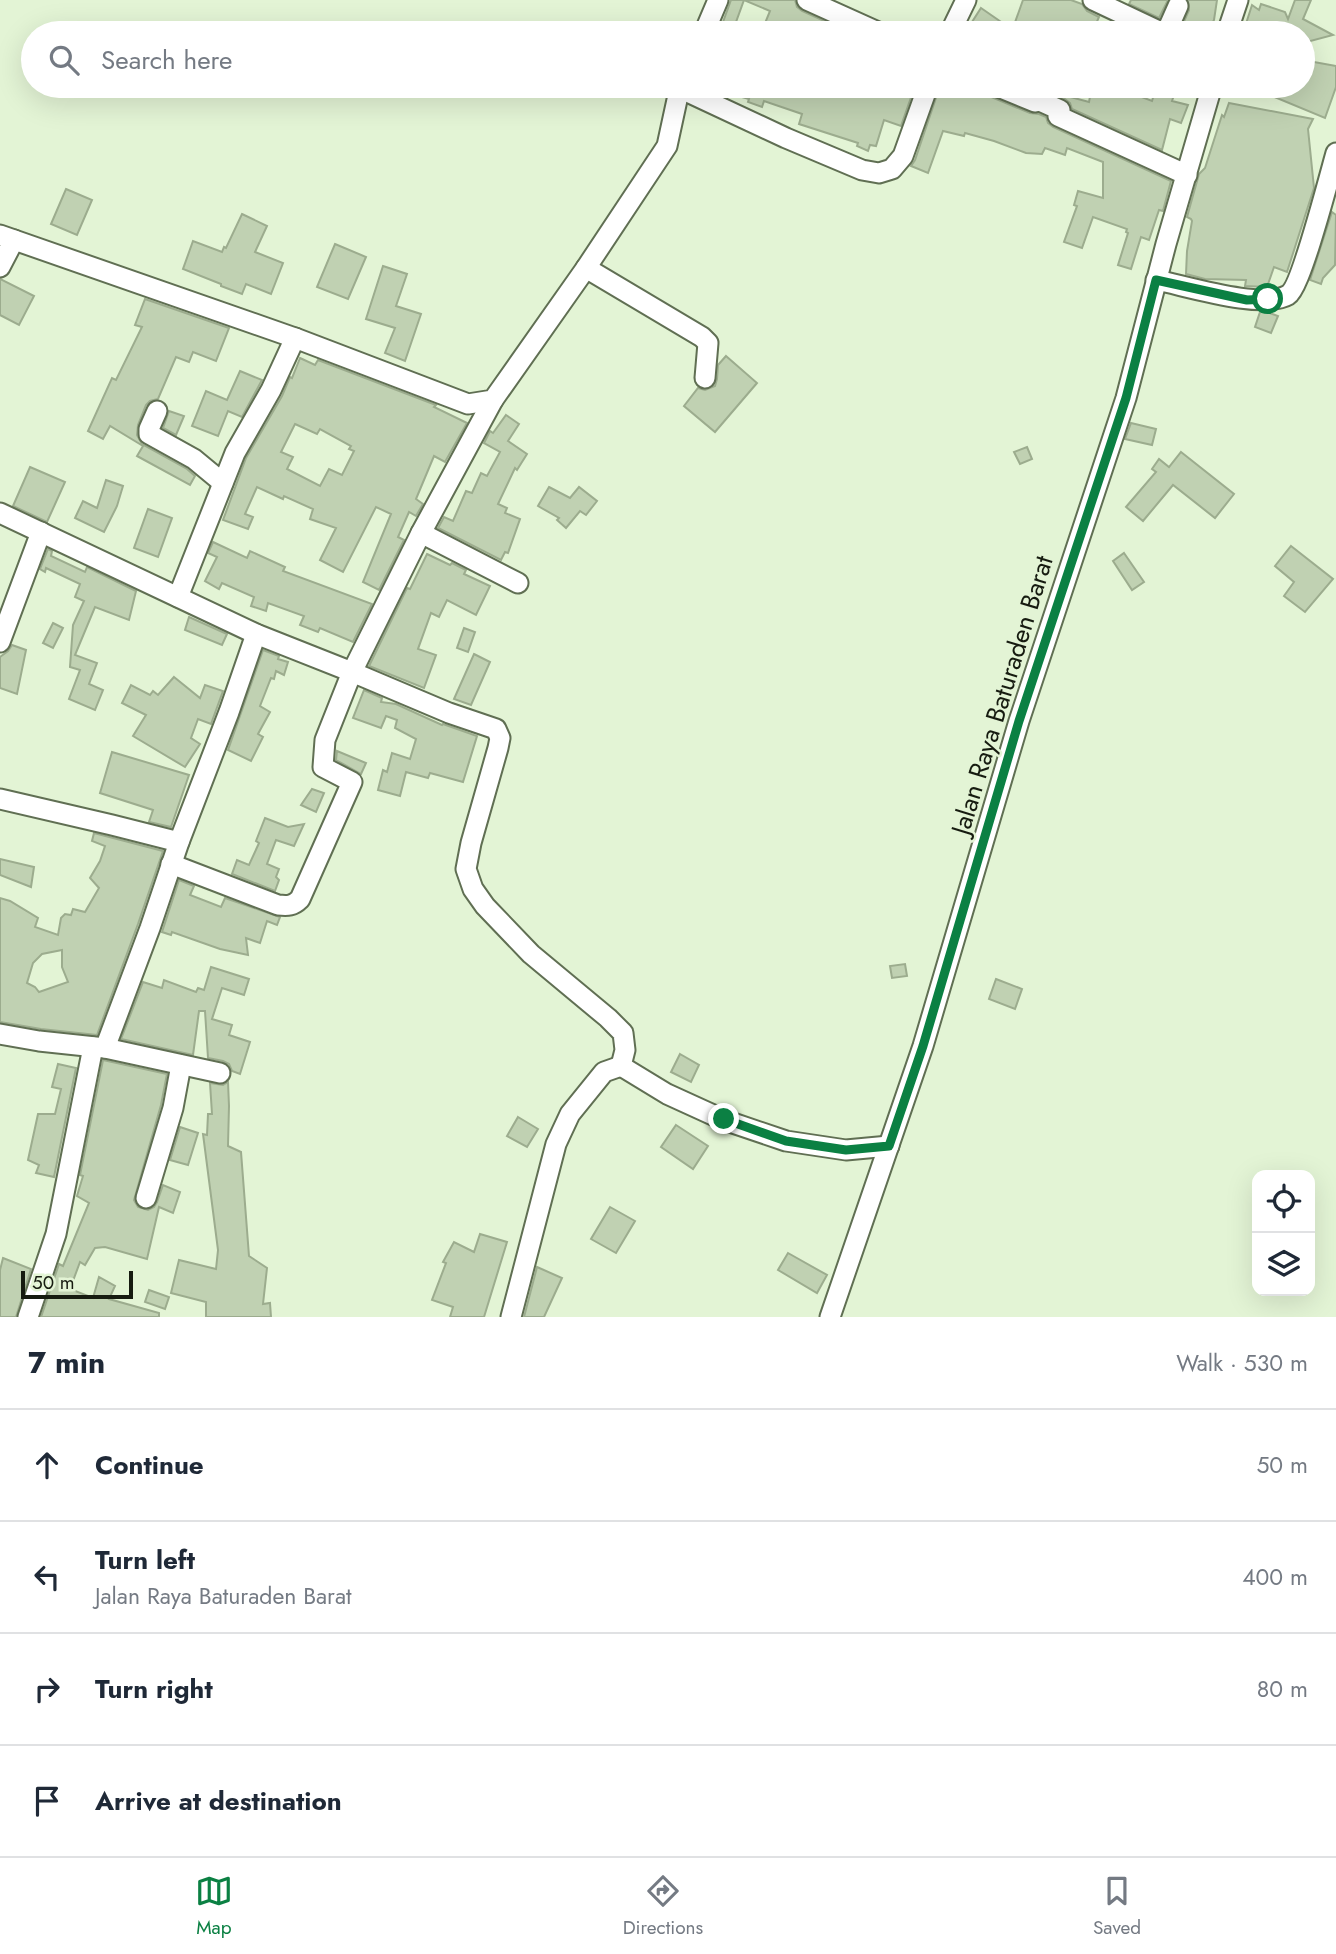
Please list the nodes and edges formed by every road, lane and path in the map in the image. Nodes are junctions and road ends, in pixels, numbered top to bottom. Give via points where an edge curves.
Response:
1 (718, 0) edge
2 (807, 0) edge
3 (966, 0) edge
4 (1093, 0) edge
5 (1238, 0) edge
6 (1178, 6) dead end
7 (709, 21) edge
8 (853, 21) edge
9 (956, 21) edge
10 (1139, 21) edge
11 (1171, 21) edge
12 (1231, 21) edge
13 (678, 98) edge
14 (703, 98) edge
15 (924, 98) edge
16 (1025, 98) edge
17 (1209, 98) edge
18 (1336, 153) edge
19 (1187, 175) junction
20 (7, 237) edge
21 (0, 267) edge
22 (586, 268) junction
23 (1156, 280) junction
24 (295, 338) junction
25 (705, 378) dead end
26 (493, 400) junction
27 (157, 411) dead end
28 (223, 484) junction
29 (0, 513) edge
30 (41, 532) junction
31 (421, 533) junction
32 (518, 583) dead end
33 (178, 597) junction
34 (256, 634) junction
35 (0, 642) edge
36 (352, 672) junction
37 (0, 799) edge
38 (178, 842) junction
39 (171, 864) junction
40 (0, 1034) edge
41 (99, 1048) junction
42 (180, 1065) junction
43 (621, 1066) junction
44 (220, 1073) dead end
45 (889, 1146) junction
46 (146, 1198) dead end
47 (28, 1317) edge
48 (511, 1317) edge
49 (830, 1317) edge

1 - 7 street
2 - 8 street
3 - 9 street
4 - 10 street
5 - 12 street
6 - 11 street
13 - 22 street via 667,146
14 - 15 street via 786,138 879,173 892,169 903,156
16 - 19 street via 1060,110 1058,116
17 - 19 street, Jalan Raya Baturaden Barat
18 - 23 street via 1306,255 1289,294 1247,300
19 - 23 street, Jalan Raya Baturaden Barat
20 - 21 street
20 - 24 street
22 - 25 street via 702,337 708,343
22 - 26 street
23 - 45 street, Jalan Raya Baturaden Barat via 1126,398 1019,721
24 - 26 street via 468,404
24 - 28 street
26 - 31 street
27 - 28 street via 149,435 194,459
28 - 33 street
29 - 30 street
30 - 33 street
30 - 35 street
31 - 32 street
31 - 36 street
33 - 34 street
34 - 36 street
34 - 38 street
36 - 39 street via 325,740 323,767 352,782 300,899 278,905
36 - 43 street via 496,729 498,748 466,869 472,889 531,954 623,1033
37 - 38 street
38 - 39 street
39 - 41 street via 150,928
40 - 41 street
41 - 42 street
41 - 47 street via 58,1223
42 - 44 street
42 - 46 street via 173,1108
43 - 45 street via 667,1094 786,1141 846,1150
43 - 48 street via 604,1072 570,1114 556,1144
45 - 49 street, Jalan Raya Baturaden Barat

